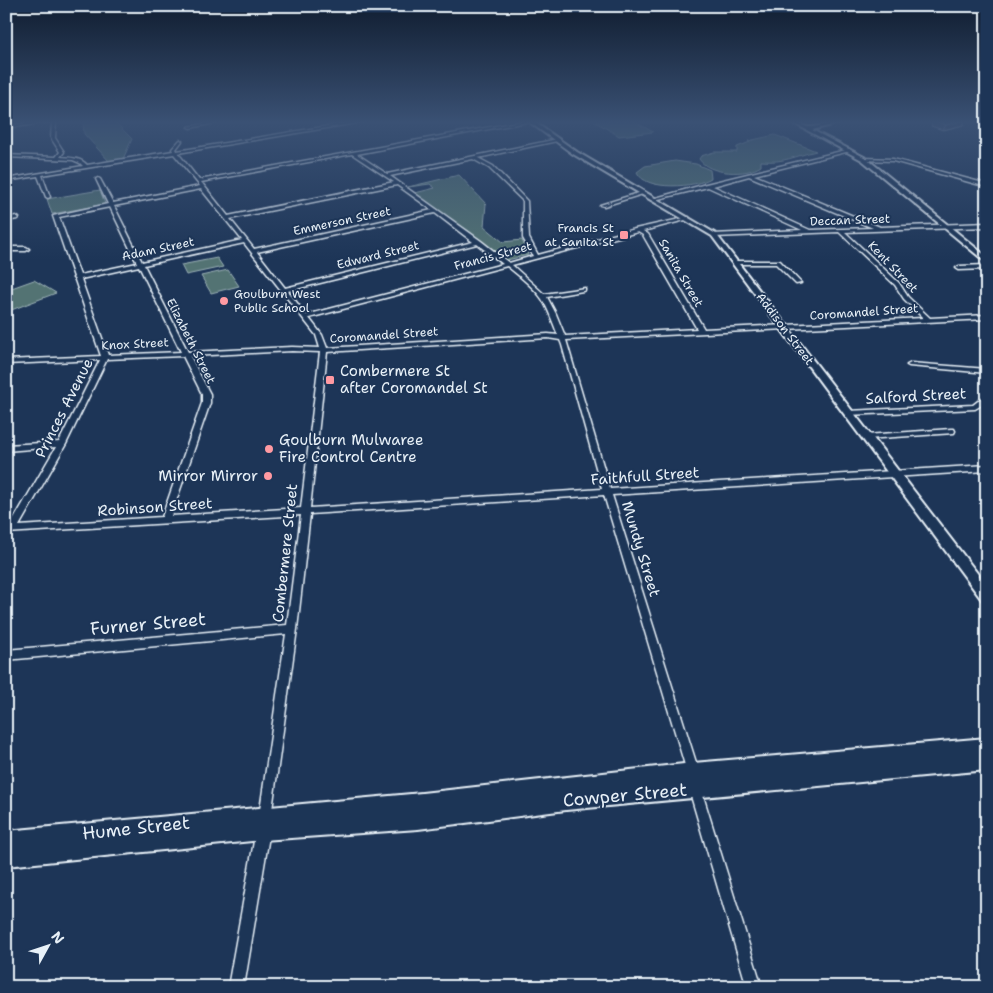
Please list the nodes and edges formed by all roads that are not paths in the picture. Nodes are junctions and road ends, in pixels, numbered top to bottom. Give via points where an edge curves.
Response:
1 (84, 167) edge
2 (188, 167) edge
3 (274, 167) edge
4 (375, 167) edge
5 (427, 167) edge
6 (490, 167) edge
7 (602, 167) edge
8 (780, 167) edge
9 (874, 167) edge
10 (920, 167) edge
11 (40, 175) junction
12 (387, 175) junction
13 (750, 175) junction
14 (98, 179) dead end
15 (6, 180) edge
16 (199, 181) junction
17 (398, 183) junction
18 (708, 185) junction
19 (987, 186) edge
20 (203, 187) junction
21 (644, 193) junction
22 (48, 198) dead end
23 (654, 199) junction
24 (110, 204) junction
25 (602, 205) dead end
26 (436, 210) junction
27 (16, 218) dead end
28 (227, 218) junction
29 (687, 218) junction
30 (6, 220) edge
31 (987, 225) edge
32 (943, 227) junction
33 (881, 229) junction
34 (637, 230) junction
35 (840, 231) junction
36 (810, 232) junction
37 (714, 236) junction
38 (246, 242) junction
39 (479, 242) junction
40 (26, 249) dead end
41 (6, 250) edge
42 (253, 251) junction
43 (536, 256) junction
44 (987, 261) edge
45 (735, 263) junction
46 (508, 264) junction
47 (139, 265) junction
48 (987, 267) edge
49 (959, 268) dead end
50 (76, 278) junction
51 (798, 283) dead end
52 (583, 289) dead end
53 (284, 290) junction
54 (543, 296) junction
55 (305, 317) junction
56 (987, 317) edge
57 (928, 319) junction
58 (783, 328) junction
59 (702, 332) junction
60 (562, 338) junction
61 (324, 350) junction
62 (185, 353) junction
63 (105, 357) junction
64 (6, 362) edge
65 (910, 365) dead end
66 (987, 371) edge
67 (984, 400) dead end
68 (848, 413) junction
69 (951, 431) dead end
70 (866, 437) junction
71 (62, 444) junction
72 (6, 448) edge
73 (987, 468) edge
74 (895, 475) junction
75 (607, 492) junction
76 (305, 512) junction
77 (165, 520) junction
78 (10, 530) edge
79 (987, 596) edge
80 (292, 629) junction
81 (6, 655) edge
82 (987, 747) edge
83 (987, 761) edge
84 (694, 781) junction
85 (264, 823) junction
86 (6, 841) edge
87 (6, 855) edge
88 (236, 987) edge
89 (755, 987) edge

1 - 11 street
2 - 16 street
3 - 16 street
4 - 12 street, Mundy Street
5 - 12 street
6 - 43 street via 525,201 526,238
7 - 21 street, Addison Street
8 - 13 street
9 - 32 street
10 - 19 street
11 - 15 street
11 - 22 street
12 - 17 street, Mundy Street
13 - 18 street
13 - 33 street
14 - 24 street, Elizabeth Street
16 - 20 street
17 - 26 street, Mundy Street
17 - 28 street
18 - 23 street
18 - 36 street
20 - 24 street
20 - 28 street
21 - 23 street, Addison Street
21 - 25 street
23 - 29 street, Addison Street
24 - 47 street, Elizabeth Street
24 - 50 street, Princes Avenue via 56,216
26 - 39 street, Mundy Street
26 - 42 street, Emmerson Street
27 - 30 street
28 - 38 street
29 - 34 street, Francis Street
29 - 37 street, Addison Street
31 - 32 street, Deccan Street
32 - 33 street, Deccan Street
32 - 44 street
33 - 35 street, Deccan Street
34 - 43 street, Francis Street
34 - 59 street, Sanita Street via 646,234
35 - 36 street, Deccan Street
35 - 57 street, Kent Street via 897,284 906,298
36 - 37 street, Deccan Street
37 - 45 street, Addison Street
38 - 42 street
38 - 47 street, Adam Street
39 - 46 street, Mundy Street
39 - 53 street, Edward Street
40 - 41 street
42 - 53 street
43 - 46 street, Francis Street
45 - 51 street via 778,262
45 - 58 street, Addison Street
46 - 54 street, Mundy Street
46 - 55 street, Francis Street
47 - 50 street, Adam Street
47 - 62 street, Elizabeth Street
48 - 49 street
50 - 63 street, Princes Avenue
52 - 54 street
53 - 55 street
54 - 60 street, Mundy Street
55 - 61 street via 319,335
56 - 57 street, Coromandel Street
57 - 58 street, Coromandel Street
58 - 59 street, Coromandel Street
58 - 68 street, Addison Street
59 - 60 street, Coromandel Street
60 - 61 street, Coromandel Street via 350,352
60 - 75 street, Mundy Street
61 - 62 street, Knox Street
61 - 76 street, Combermere Street
62 - 63 street, Knox Street
62 - 77 street, Elizabeth Street via 206,394 206,403
63 - 64 street, Knox Street
63 - 71 street, Princes Avenue
65 - 66 street
67 - 68 street, Salford Street via 975,407
68 - 70 street, Addison Street
69 - 70 street
70 - 74 street, Addison Street
71 - 72 street
71 - 78 street, Princes Avenue
73 - 74 street, Faithfull Street
74 - 75 street, Faithfull Street
74 - 79 street, Addison Street
75 - 76 street, Faithfull Street
75 - 84 street, Mundy Street
76 - 77 street, Robinson Street
76 - 80 street, Combermere Street
77 - 78 street, Robinson Street
80 - 81 street, Furner Street
80 - 85 street, Combermere Street
82 - 84 main road, Cowper Street
83 - 84 main road, Cowper Street
84 - 85 main road, Cowper Street via 418,819
84 - 89 street, Mundy Street
85 - 86 main road, Hume Street
85 - 87 main road, Hume Street
85 - 88 street, Combermere Street

